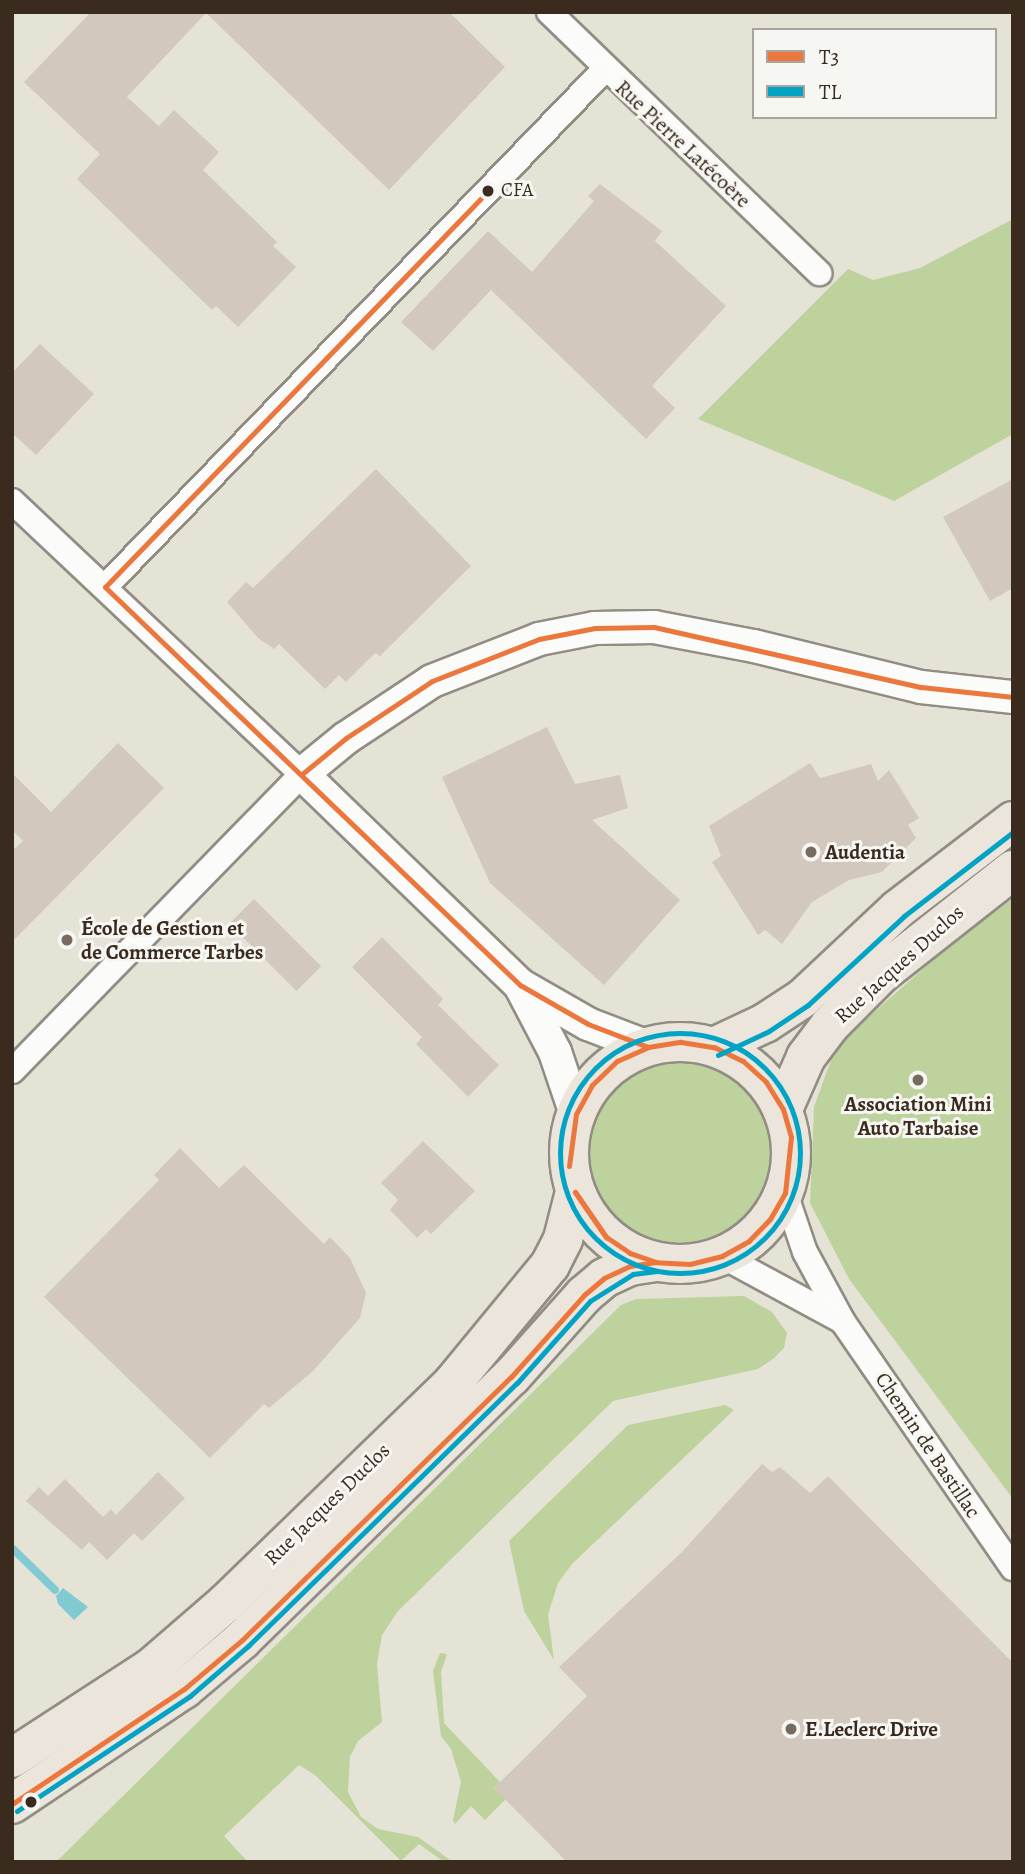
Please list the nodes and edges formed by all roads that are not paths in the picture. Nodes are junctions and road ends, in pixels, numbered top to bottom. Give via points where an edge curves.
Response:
1 (549, 12) edge
2 (604, 70) junction
3 (819, 273) dead end
4 (12, 501) edge
5 (105, 587) junction
6 (1013, 697) edge
7 (302, 774) junction
8 (1013, 821) edge
9 (1013, 870) edge
10 (520, 985) junction
11 (648, 1047) junction
12 (714, 1047) junction
13 (12, 1071) edge
14 (783, 1109) junction
15 (576, 1114) junction
16 (575, 1192) junction
17 (785, 1193) junction
18 (723, 1256) junction
19 (656, 1262) junction
20 (843, 1322) junction
21 (1013, 1569) edge
22 (12, 1758) edge
23 (12, 1804) edge

1 - 2 street, Rue Pierre Latécoère
2 - 3 street, Rue Pierre Latécoère
2 - 5 street
4 - 5 street
5 - 7 street
6 - 7 street via 920,687 754,646 653,627 595,628 539,639 432,681
7 - 10 street
7 - 13 street
8 - 12 main road, Rue Jacques Duclos via 898,909 803,999
9 - 14 main road, Rue Jacques Duclos via 882,973 830,1025 806,1057
10 - 11 street via 588,1024
10 - 15 street via 555,1052
11 - 12 main road via 681,1042
11 - 15 main road via 617,1061 592,1085
12 - 14 main road via 751,1068
14 - 17 main road via 791,1137
15 - 16 main road via 569,1166
16 - 19 main road via 606,1237 630,1253
16 - 22 main road, Rue Jacques Duclos via 563,1239 550,1265 451,1385 227,1602 152,1667
17 - 18 main road via 756,1234
17 - 20 street, Chemin de Bastillac via 805,1252
18 - 19 main road via 690,1264
18 - 20 street, Chemin de Bastillac
19 - 23 main road, Rue Jacques Duclos via 612,1274 584,1295 511,1377 242,1640 184,1689
20 - 21 street, Chemin de Bastillac

